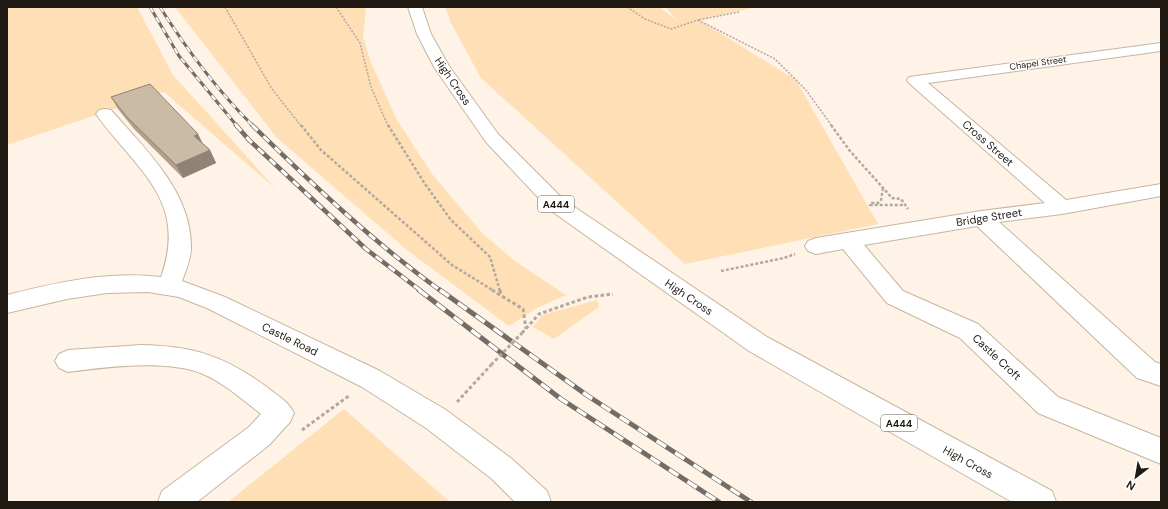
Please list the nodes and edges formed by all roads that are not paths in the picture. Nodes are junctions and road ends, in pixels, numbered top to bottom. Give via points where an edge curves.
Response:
1 (415, 7) edge
2 (1161, 47) edge
3 (915, 80) joint
4 (105, 114) dead end
5 (1161, 190) edge
6 (1062, 207) junction
7 (981, 218) junction
8 (848, 241) junction
9 (816, 246) road end
10 (169, 287) junction
11 (7, 304) edge
12 (68, 361) dead end
13 (1161, 375) edge
14 (1161, 451) edge
15 (173, 502) edge
16 (536, 502) edge
17 (1041, 502) edge

1 - 17 main road, High Cross / A444 via 424,34 442,67 492,138 557,205 758,344
2 - 3 main road, Chapel Street
3 - 6 main road, Cross Street
4 - 10 main road via 160,180 173,206 180,228 180,249
5 - 6 main road, Bridge Street
6 - 7 main road, Bridge Street
7 - 8 main road, Bridge Street
7 - 13 main road via 1146,370
8 - 9 main road, Bridge Street
8 - 14 main road, Castle Croft via 895,297 969,331 1048,405
10 - 11 main road, Castle Road via 143,284 83,287
10 - 16 main road, Castle Road via 194,293 218,303 371,380 436,419 502,469
12 - 15 main road via 129,356 180,358 211,366 240,383 280,413 259,436

